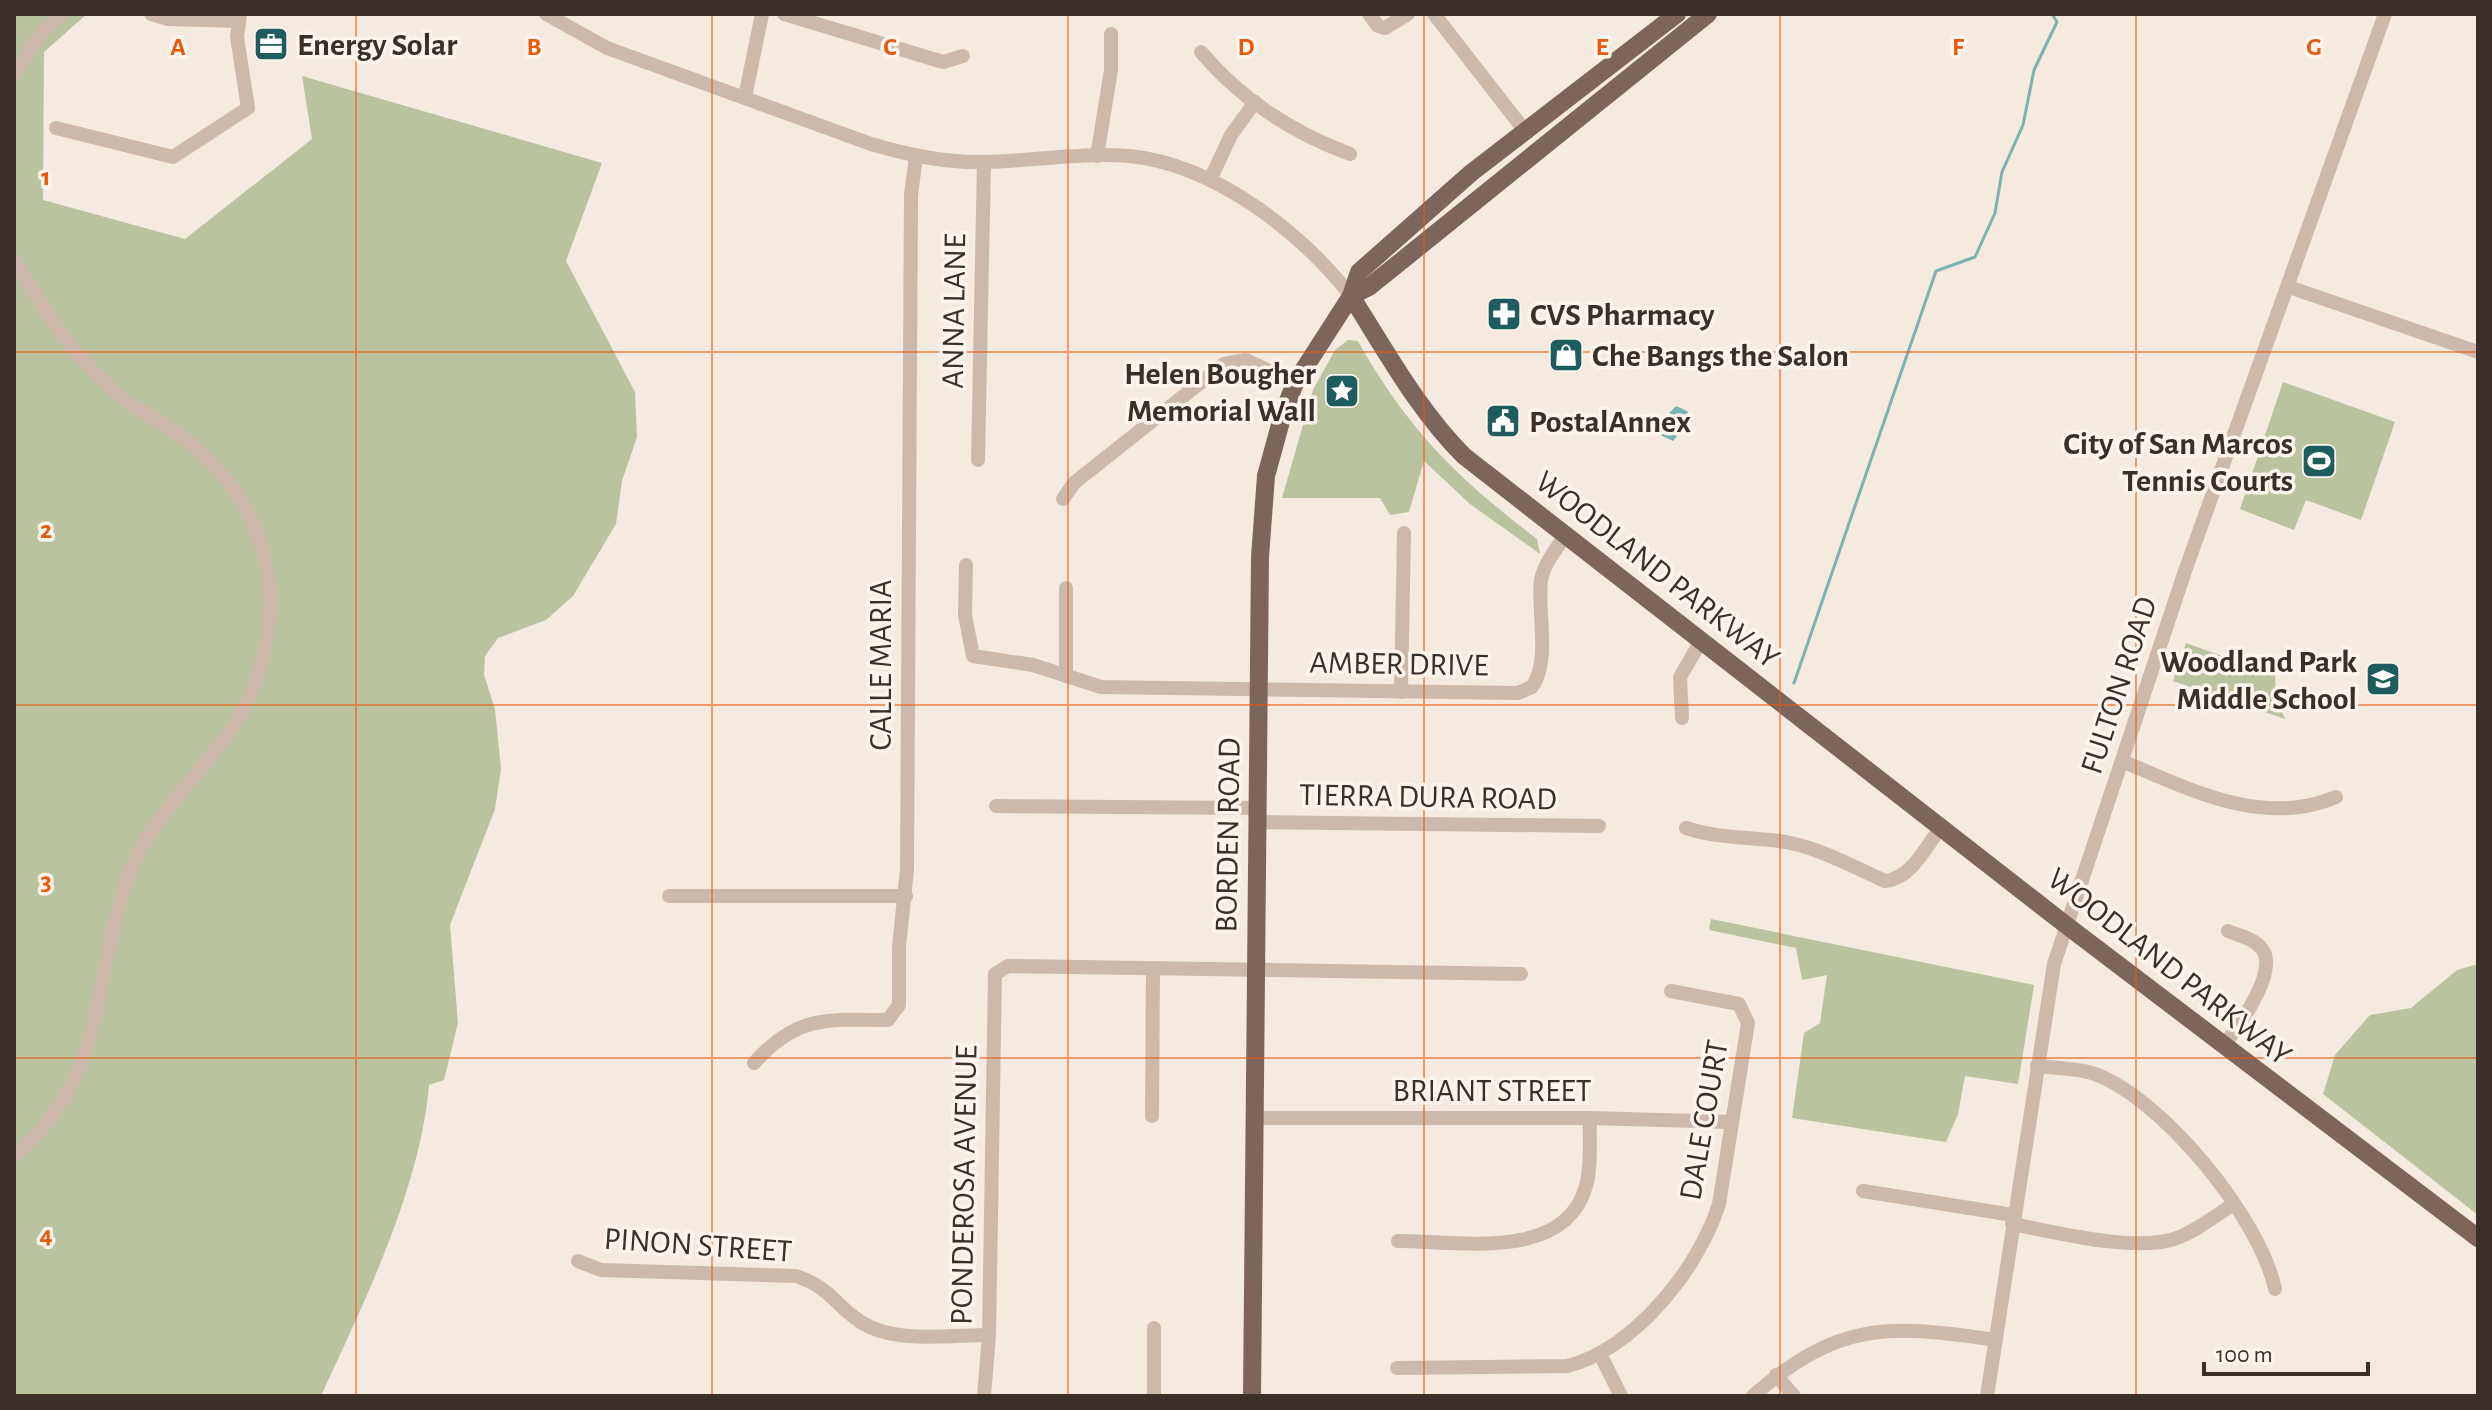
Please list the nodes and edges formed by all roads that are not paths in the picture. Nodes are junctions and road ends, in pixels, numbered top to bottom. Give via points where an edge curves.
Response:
1 (62, 14) edge
2 (151, 14) edge
3 (546, 14) edge
4 (762, 14) edge
5 (784, 14) edge
6 (1369, 14) edge
7 (1408, 14) edge
8 (1434, 14) edge
9 (1677, 14) edge
10 (1708, 14) edge
11 (2385, 14) edge
12 (239, 17) edge
13 (1111, 34) dead end
14 (1201, 52) dead end
15 (963, 56) dead end
16 (14, 74) edge
17 (745, 97) junction
18 (1255, 102) junction
19 (56, 128) dead end
20 (1525, 131) junction
21 (1350, 154) dead end
22 (1097, 156) junction
23 (916, 157) junction
24 (984, 162) junction
25 (1210, 180) junction
26 (14, 260) edge
27 (2289, 287) junction
28 (1351, 296) junction
29 (2478, 352) edge
30 (1295, 383) junction
31 (978, 460) dead end
32 (1063, 499) dead end
33 (1404, 533) dead end
34 (1565, 536) junction
35 (966, 565) dead end
36 (1066, 588) dead end
37 (1701, 641) junction
38 (1066, 676) junction
39 (1260, 689) junction
40 (1401, 692) junction
41 (1682, 718) dead end
42 (2122, 761) junction
43 (2336, 797) dead end
44 (996, 806) dead end
45 (1257, 815) junction
46 (1599, 826) dead end
47 (1941, 827) junction
48 (1686, 828) dead end
49 (669, 896) dead end
50 (906, 896) junction
51 (2066, 925) junction
52 (2228, 931) dead end
53 (1153, 969) junction
54 (1255, 969) junction
55 (1521, 974) dead end
56 (1671, 991) dead end
57 (2224, 1045) junction
58 (754, 1063) dead end
59 (2037, 1066) junction
60 (1152, 1116) dead end
61 (1253, 1118) junction
62 (1590, 1118) junction
63 (1731, 1122) junction
64 (14, 1156) edge
65 (1863, 1191) dead end
66 (2234, 1204) junction
67 (2013, 1219) junction
68 (2478, 1238) edge
69 (1398, 1241) dead end
70 (578, 1261) dead end
71 (2275, 1289) dead end
72 (1154, 1328) dead end
73 (989, 1335) junction
74 (1996, 1340) junction
75 (1601, 1356) junction
76 (1397, 1368) dead end
77 (1776, 1375) junction
78 (984, 1396) edge
79 (1154, 1396) edge
80 (1252, 1396) edge
81 (1621, 1396) edge
82 (1753, 1396) edge
83 (1794, 1396) edge
84 (1987, 1396) edge

1 - 16 street via 42,31
2 - 12 street via 168,19
3 - 17 street, WOODLAND PARKWAY via 607,48
4 - 17 street
5 - 15 street via 943,62
6 - 7 street via 1385,28
8 - 20 street
9 - 20 main road, BORDEN ROAD
10 - 28 main road via 1369,287
11 - 27 street, FULTON ROAD
12 - 19 street via 248,108 173,157
13 - 22 street via 1111,70
14 - 18 street
17 - 23 street, WOODLAND PARKWAY
18 - 21 street via 1310,140
18 - 25 street via 1231,135
20 - 28 main road, BORDEN ROAD via 1385,245 1359,272
22 - 24 street, WOODLAND PARKWAY
22 - 25 street, WOODLAND PARKWAY via 1164,162
23 - 24 street, WOODLAND PARKWAY
23 - 50 street, CALLE MARIA via 911,223
24 - 31 street, ANNA LANE
25 - 28 street, WOODLAND PARKWAY via 1307,246
26 - 64 street via 71,350 118,395 185,439 224,474 249,513 264,551 270,588 264,659 249,697 148,836 115,916 88,1052 73,1087 38,1136
27 - 29 street
27 - 42 street, FULTON ROAD
28 - 30 main road, BORDEN ROAD
28 - 34 main road, WOODLAND PARKWAY via 1445,437
30 - 32 street via 1246,360 1224,364 1074,483
30 - 39 main road, BORDEN ROAD via 1274,441 1262,503
33 - 40 street
34 - 37 main road, WOODLAND PARKWAY
34 - 40 street, AMBER DRIVE via 1541,579 1535,683 1518,693
35 - 38 street, AMBER DRIVE via 965,615 973,656
36 - 38 street
37 - 41 street via 1680,677
37 - 47 main road, WOODLAND PARKWAY
38 - 39 street, AMBER DRIVE via 1101,687
39 - 40 street, AMBER DRIVE
39 - 45 main road, BORDEN ROAD
42 - 43 street via 2254,809 2300,808
42 - 51 street, FULTON ROAD
44 - 45 street, TIERRA DURA ROAD
45 - 46 street, TIERRA DURA ROAD
45 - 54 main road, BORDEN ROAD
47 - 48 street via 1906,874 1885,881 1815,849 1709,836
47 - 51 main road, WOODLAND PARKWAY
49 - 50 street
50 - 58 street, CALLE MARIA via 894,1015 888,1020 804,1024 782,1035
51 - 57 main road, WOODLAND PARKWAY
51 - 59 street, FULTON ROAD
52 - 57 street via 2261,948 2267,970 2246,1016
53 - 54 street
53 - 60 street
53 - 73 street, PONDEROSA AVENUE via 1008,966 995,974
54 - 55 street
54 - 61 main road, BORDEN ROAD
56 - 63 street, DALE COURT via 1739,1004 1746,1014
57 - 68 main road, WOODLAND PARKWAY
59 - 66 street via 2091,1073 2125,1089 2210,1169
59 - 67 street, FULTON ROAD
61 - 62 street, BRIANT STREET
61 - 80 main road, BORDEN ROAD
62 - 63 street, BRIANT STREET
62 - 69 street via 1588,1182 1565,1224 1522,1241
63 - 75 street, DALE COURT via 1719,1204 1690,1267
65 - 67 street
66 - 67 street via 2163,1242 2115,1239
66 - 71 street via 2258,1242
67 - 74 street, FULTON ROAD
70 - 73 street, PINON STREET via 601,1270 796,1276 821,1285 876,1331
72 - 79 street
73 - 78 street, PONDEROSA AVENUE
74 - 77 street via 1914,1328 1874,1331 1822,1346
74 - 84 street, FULTON ROAD
75 - 76 street, DALE COURT via 1567,1366
75 - 81 street
77 - 82 street
77 - 83 street

